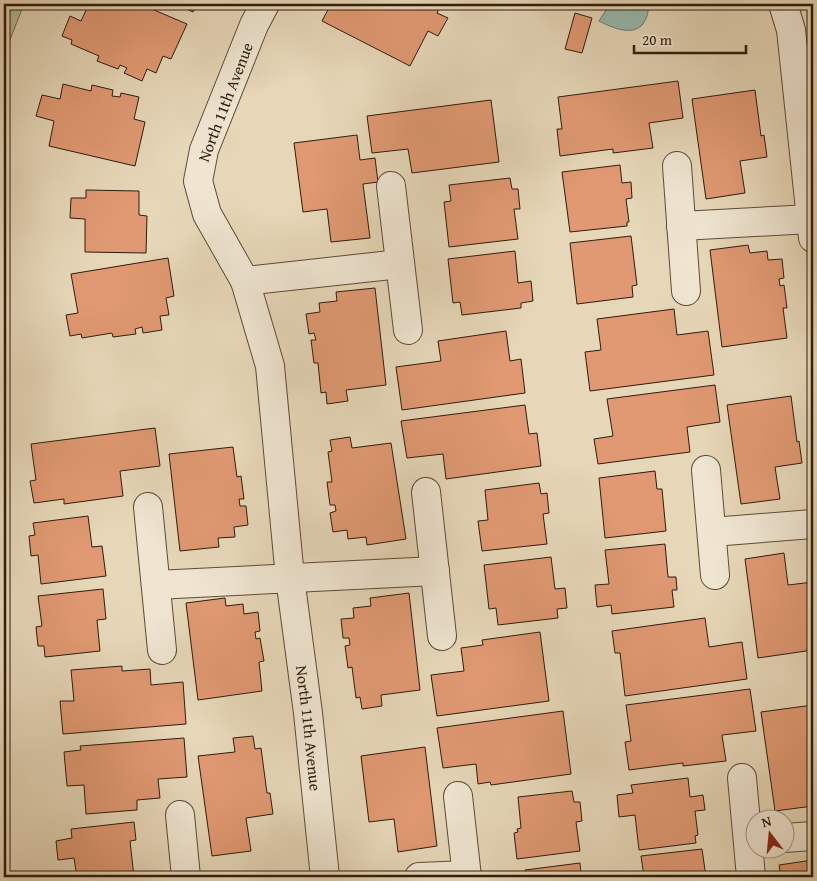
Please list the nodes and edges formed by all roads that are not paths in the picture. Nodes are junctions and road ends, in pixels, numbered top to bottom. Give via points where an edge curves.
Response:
1 (265, 4) edge
2 (783, 4) edge
3 (677, 166) dead end
4 (391, 186) dead end
5 (681, 226) junction
6 (812, 228) edge
7 (400, 264) junction
8 (245, 282) junction
9 (686, 291) dead end
10 (408, 330) dead end
11 (706, 470) dead end
12 (426, 492) dead end
13 (148, 507) dead end
14 (813, 524) edge
15 (712, 532) junction
16 (435, 571) junction
17 (715, 575) dead end
18 (290, 578) junction
19 (156, 585) junction
20 (442, 636) dead end
21 (162, 650) dead end
22 (742, 778) dead end
23 (458, 796) dead end
24 (746, 808) edge
25 (180, 815) dead end
26 (813, 836) edge
27 (794, 837) edge
28 (751, 858) edge
29 (467, 876) edge
30 (186, 877) edge
31 (325, 877) edge
32 (419, 877) edge
33 (751, 877) edge

1 - 8 street, North 11th Avenue via 204,150 198,181 207,214
2 - 6 street via 791,30
3 - 5 street
4 - 7 street
5 - 6 street
5 - 9 street
7 - 8 street
7 - 10 street
8 - 18 street, North 11th Avenue via 270,366
11 - 15 street
12 - 16 street
13 - 19 street
14 - 15 street
15 - 17 street
16 - 18 street
16 - 20 street
18 - 19 street
18 - 31 street, North 11th Avenue
19 - 21 street
22 - 24 street
23 - 29 street
25 - 30 street
26 - 27 street
28 - 33 street
29 - 32 street

